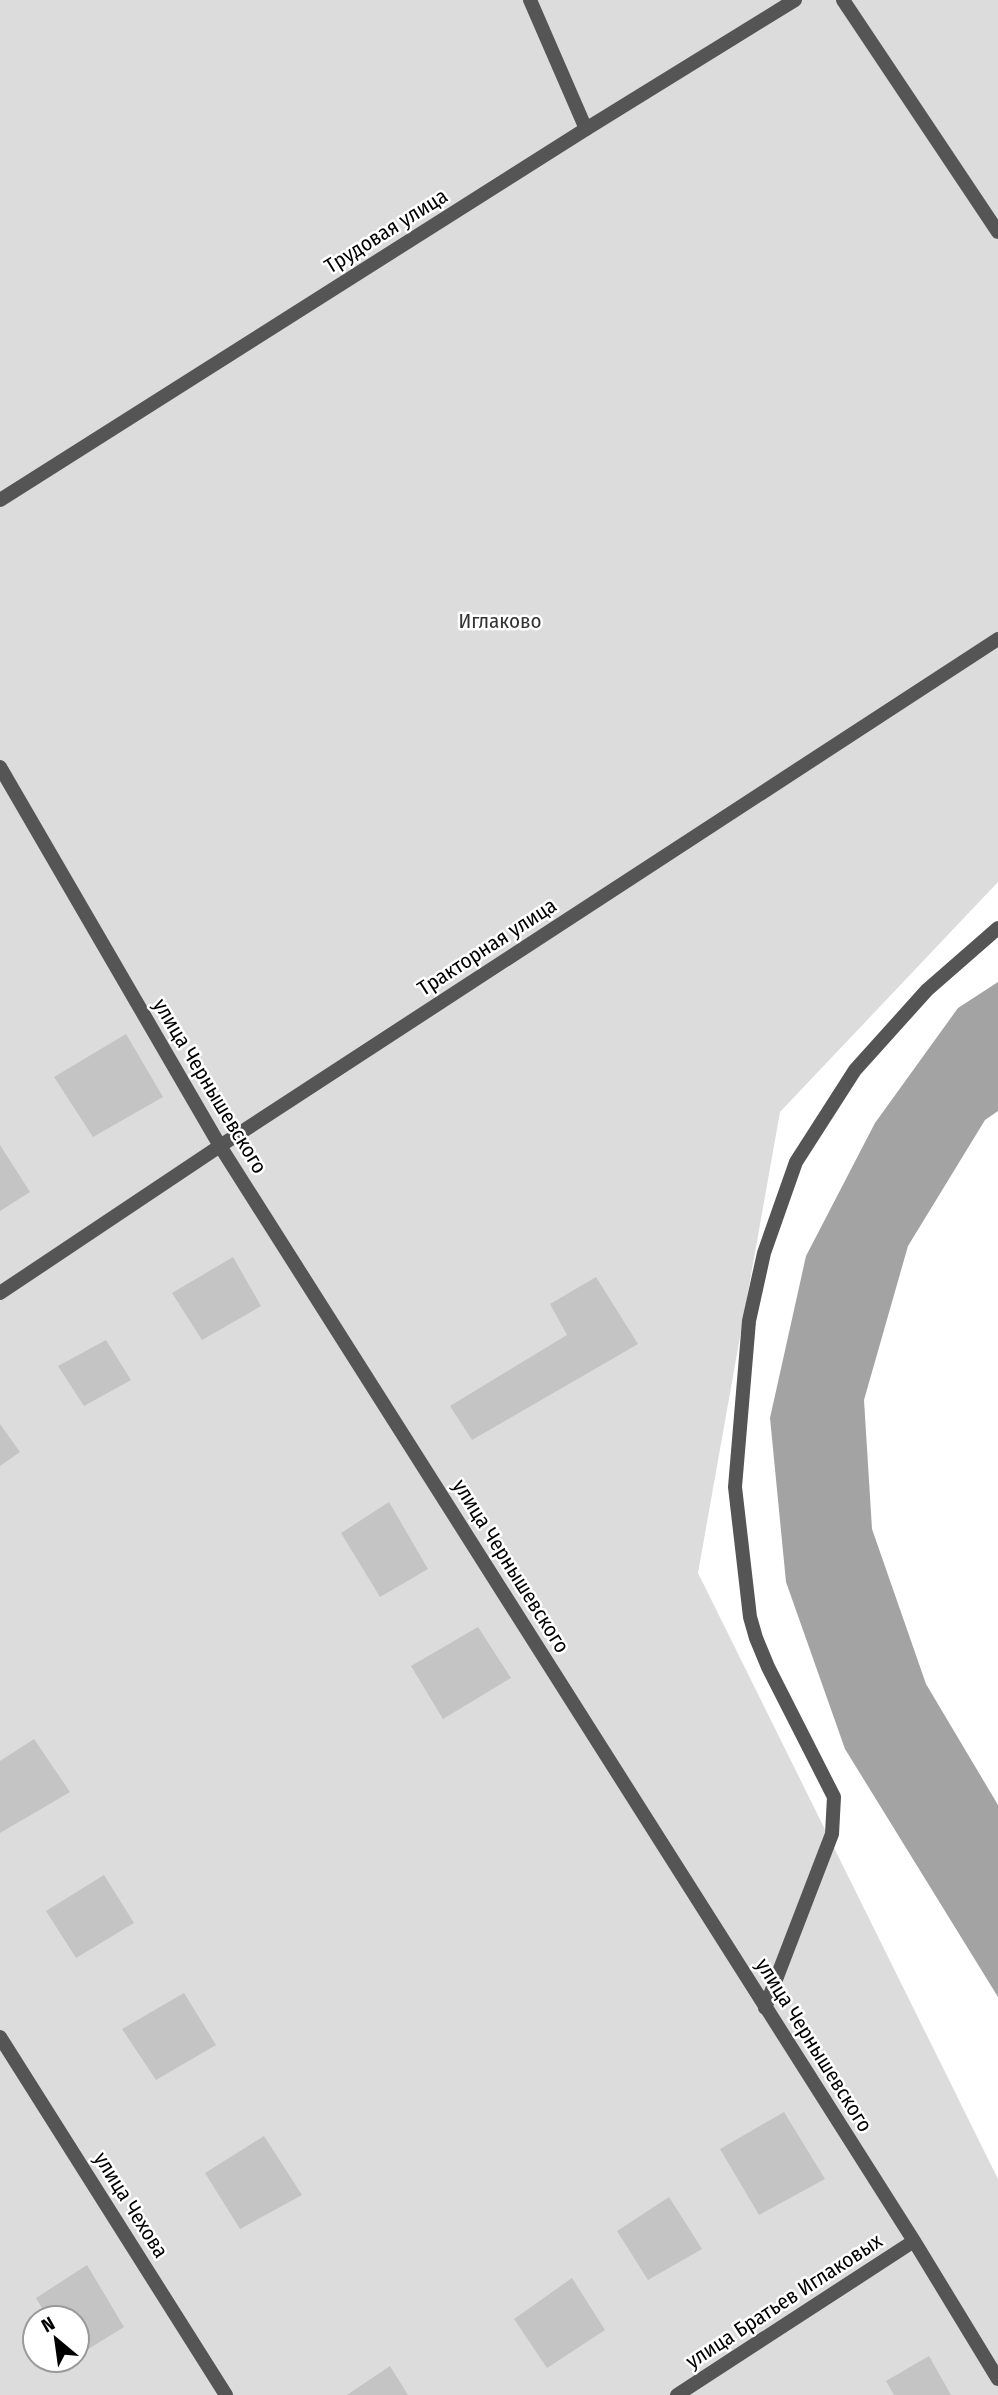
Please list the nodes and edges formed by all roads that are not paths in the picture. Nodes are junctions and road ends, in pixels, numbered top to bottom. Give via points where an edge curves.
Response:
1 (530, 0) edge
2 (795, 0) edge
3 (843, 0) edge
4 (586, 129) junction
5 (998, 232) edge
6 (0, 500) edge
7 (998, 639) edge
8 (0, 767) edge
9 (998, 928) edge
10 (220, 1146) junction
11 (0, 1293) edge
12 (765, 2008) junction
13 (0, 2037) edge
14 (14, 2059) junction
15 (0, 2068) edge
16 (914, 2241) junction
17 (998, 2379) edge
18 (226, 2395) edge
19 (677, 2395) edge

1 - 4 street
2 - 4 street, Трудовая улица
3 - 5 street
4 - 6 street, Трудовая улица
7 - 10 street, Тракторная улица
8 - 10 street, улица Чернышевского
9 - 12 street via 927,990 855,1070 796,1162 764,1253 749,1321 735,1487 750,1617 768,1667 834,1797 832,1834
10 - 11 street, Тракторная улица
10 - 12 street, улица Чернышевского
12 - 16 street, улица Чернышевского
13 - 14 street, улица Чехова
14 - 15 street
14 - 18 street, улица Чехова
16 - 17 street, улица Чернышевского
16 - 19 street, улица Братьев Иглаковых

